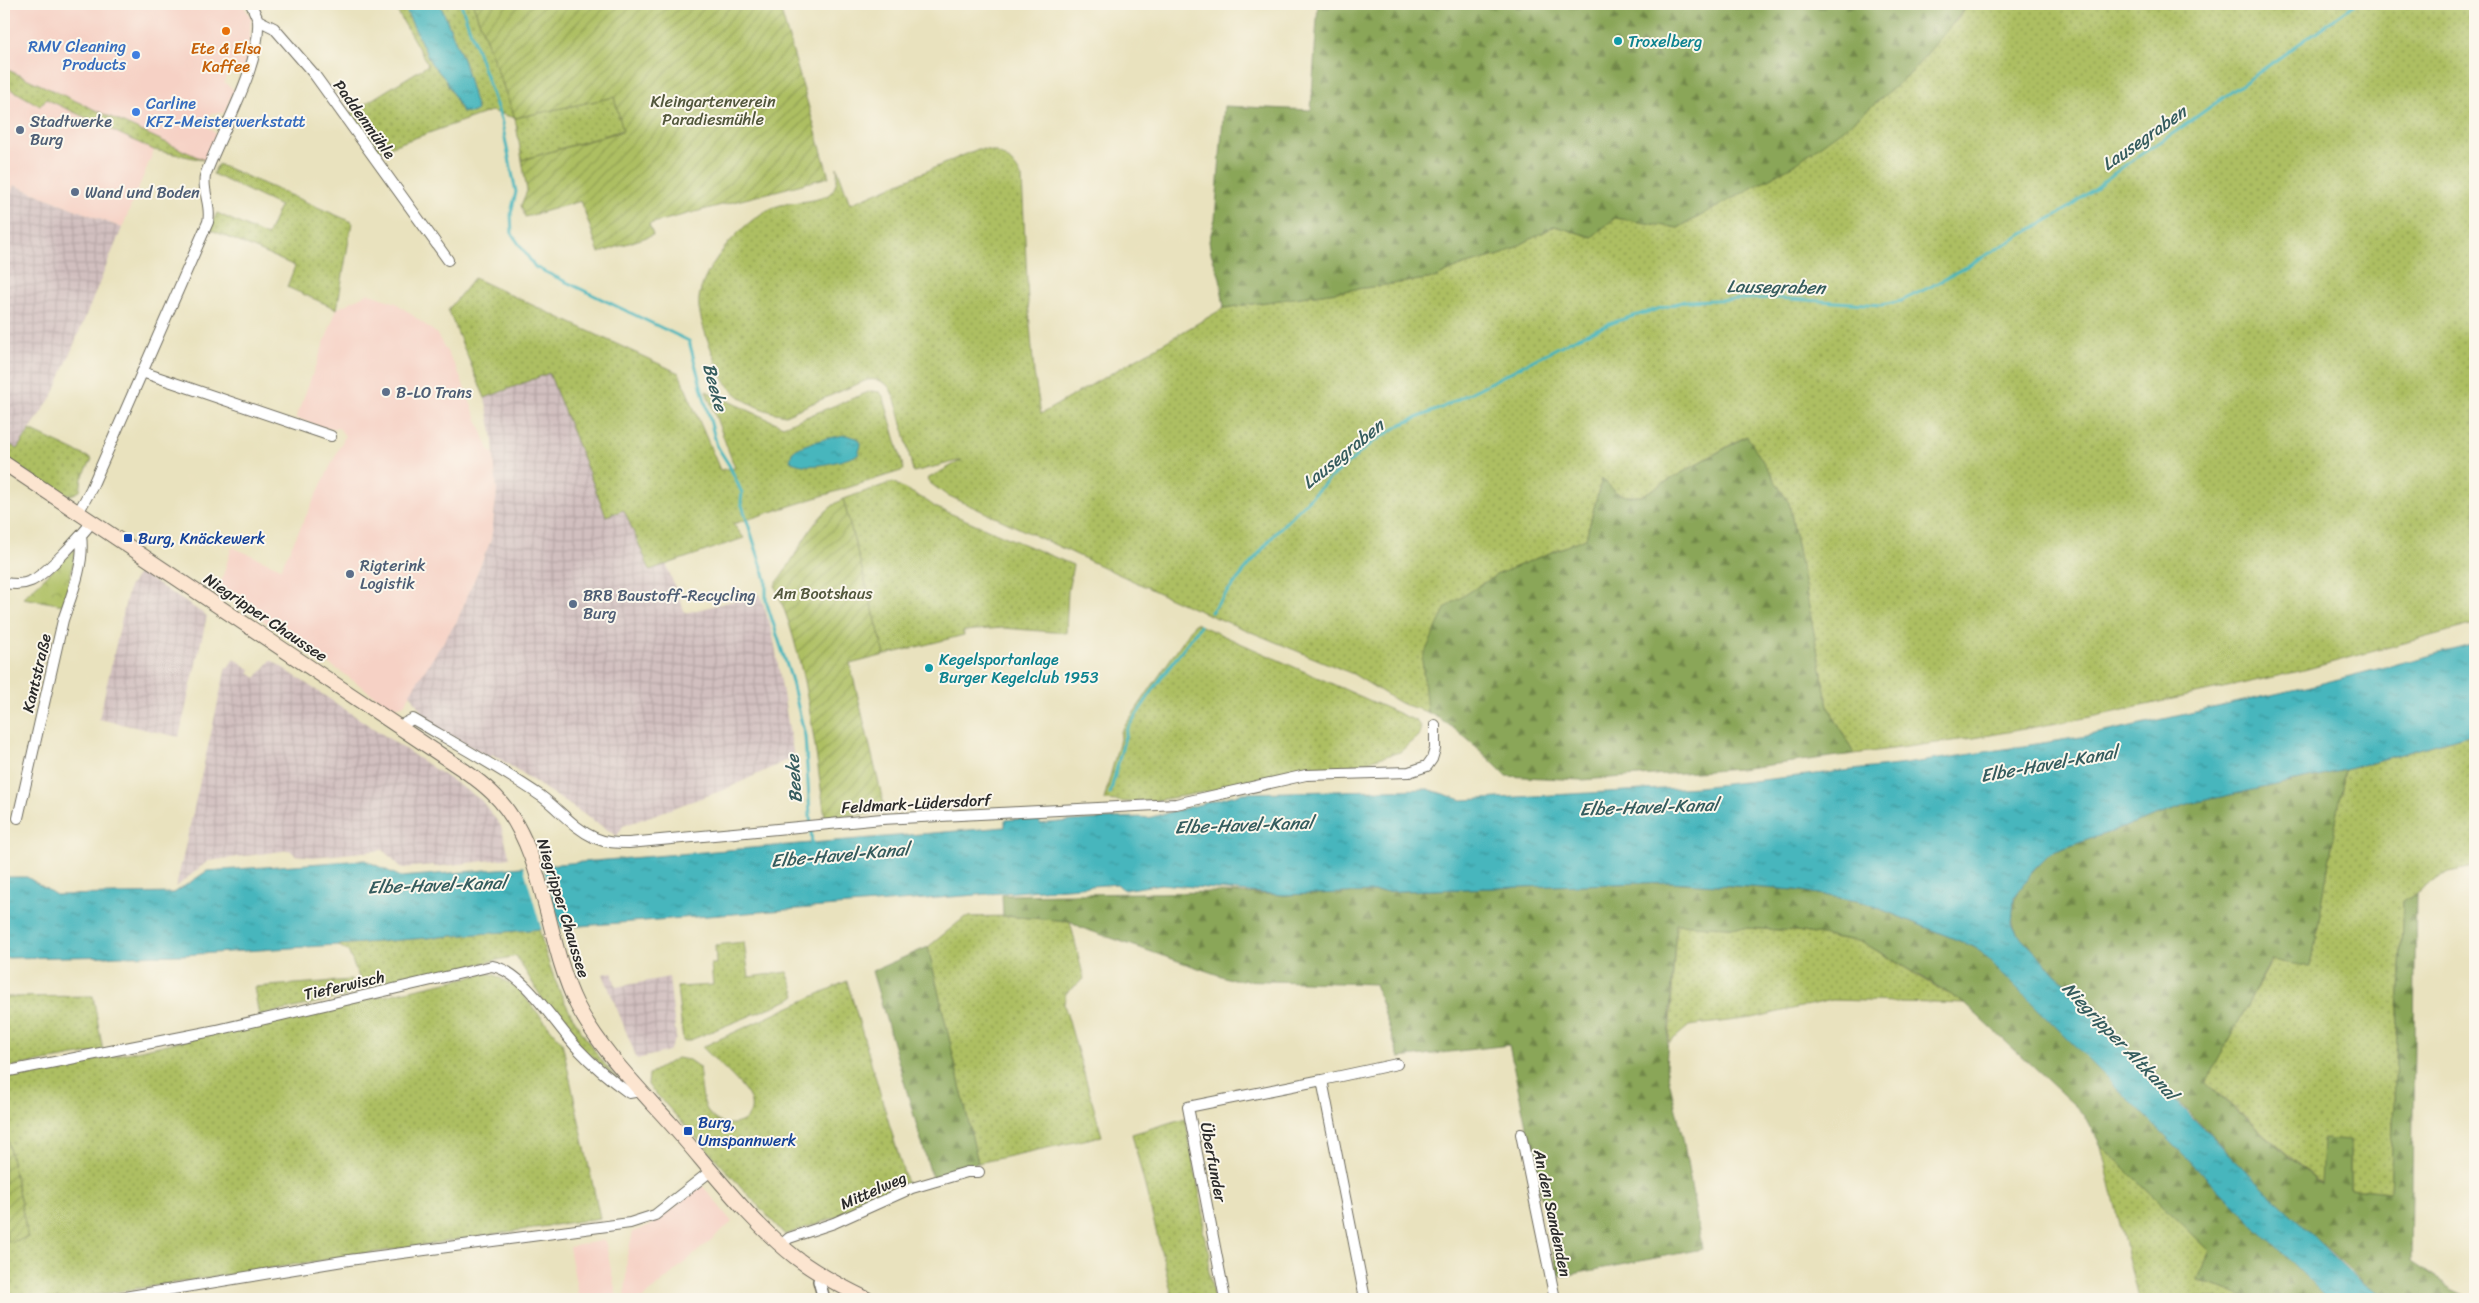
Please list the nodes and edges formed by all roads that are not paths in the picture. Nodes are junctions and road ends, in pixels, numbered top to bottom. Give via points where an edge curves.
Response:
1 (251, 4) edge
2 (258, 20) junction
3 (448, 260) dead end
4 (142, 372) junction
5 (331, 436) dead end
6 (4, 463) edge
7 (78, 513) junction
8 (92, 522) junction
9 (81, 536) junction
10 (4, 583) edge
11 (1435, 725) dead end
12 (399, 726) junction
13 (18, 818) dead end
14 (1397, 1064) dead end
15 (4, 1072) edge
16 (1322, 1080) junction
17 (641, 1091) junction
18 (1521, 1134) dead end
19 (712, 1170) junction
20 (979, 1172) dead end
21 (781, 1245) junction
22 (821, 1274) junction
23 (112, 1299) edge
24 (824, 1299) edge
25 (866, 1299) edge
26 (1225, 1299) edge
27 (1365, 1299) edge
28 (1556, 1299) edge

1 - 2 street
2 - 3 street, Paddenmühle via 274,28 314,74
2 - 4 street via 252,60 205,176 203,190 208,222
4 - 5 street
4 - 7 street
6 - 7 main road, Niegripper Chaussee
7 - 8 main road, Niegripper Chaussee
8 - 9 street
8 - 12 main road, Niegripper Chaussee
9 - 10 street via 31,581
9 - 13 street, Kantstraße via 78,570 63,620
11 - 12 street, Feldmark-Lüdersdorf via 1432,759 1427,766 1409,772 1306,775 1176,804 921,816 629,843 602,840 571,822 525,786 413,718
12 - 17 main road, Niegripper Chaussee via 474,776 490,790 518,826 531,856 571,991 589,1025
14 - 16 street, Überfunder
15 - 17 street, Tieferwisch via 217,1030 492,966 511,973 523,983 597,1068 629,1093
16 - 26 street, Überfunder via 1188,1107
16 - 27 street
17 - 19 main road, Niegripper Chaussee
18 - 28 street, An den Sandenden
19 - 21 main road, Niegripper Chaussee
19 - 23 street via 655,1215 630,1223 368,1258
20 - 21 street, Mittelweg via 968,1172 912,1188 834,1223 790,1238
21 - 22 main road, Niegripper Chaussee
22 - 24 street
22 - 25 main road, Niegripper Chaussee

